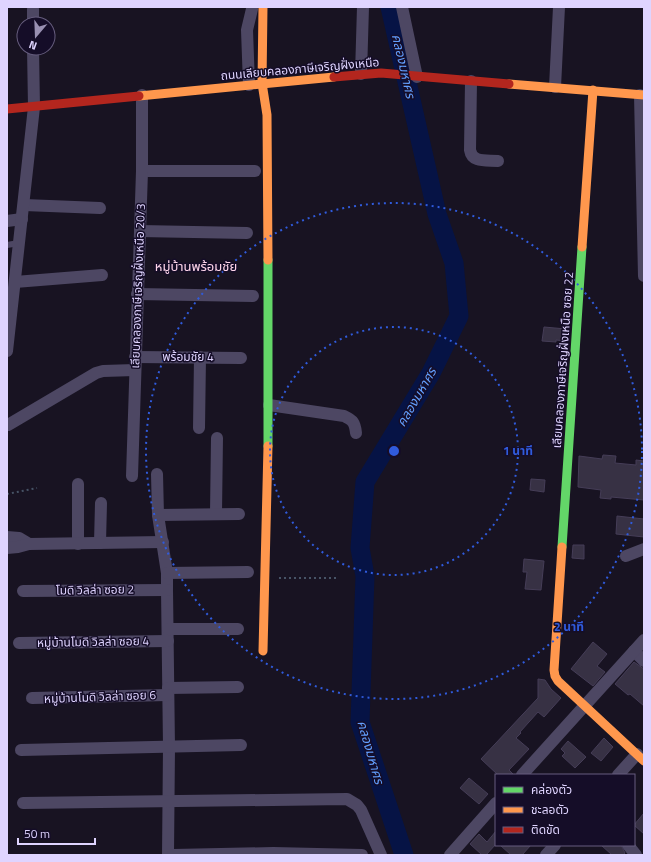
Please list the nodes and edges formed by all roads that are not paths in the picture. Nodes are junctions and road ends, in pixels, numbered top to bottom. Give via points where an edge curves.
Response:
1 (362, 7) edge
2 (402, 7) edge
3 (559, 7) edge
4 (257, 8) edge
5 (33, 10) dead end
6 (33, 16) edge
7 (33, 56) edge
8 (361, 74) junction
9 (415, 77) junction
10 (471, 81) junction
11 (262, 83) junction
12 (249, 85) junction
13 (554, 87) junction
14 (594, 90) junction
15 (142, 95) junction
16 (642, 95) edge
17 (34, 107) junction
18 (7, 109) edge
19 (498, 161) dead end
20 (142, 171) junction
21 (255, 171) dead end
22 (24, 205) junction
23 (100, 208) dead end
24 (22, 219) junction
25 (7, 221) edge
26 (140, 231) junction
27 (247, 233) dead end
28 (19, 243) junction
29 (7, 245) edge
30 (102, 275) dead end
31 (644, 276) edge
32 (15, 282) junction
33 (137, 294) junction
34 (253, 296) dead end
35 (9, 308) edge
36 (7, 350) edge
37 (135, 357) junction
38 (200, 357) junction
39 (241, 358) dead end
40 (135, 370) junction
41 (269, 405) junction
42 (8, 425) edge
43 (200, 428) dead end
44 (356, 433) dead end
45 (217, 438) dead end
46 (157, 474) dead end
47 (132, 476) dead end
48 (78, 484) dead end
49 (101, 503) dead end
50 (216, 514) junction
51 (239, 514) dead end
52 (158, 515) junction
53 (7, 536) edge
54 (163, 542) junction
55 (100, 543) junction
56 (29, 544) junction
57 (78, 544) junction
58 (7, 548) edge
59 (644, 549) edge
60 (626, 556) dead end
61 (248, 572) dead end
62 (166, 573) junction
63 (167, 590) junction
64 (23, 591) dead end
65 (238, 629) dead end
66 (168, 635) junction
67 (644, 640) edge
68 (19, 643) dead end
69 (263, 651) dead end
70 (634, 652) junction
71 (644, 661) edge
72 (238, 687) dead end
73 (168, 691) junction
74 (32, 698) dead end
75 (584, 706) junction
76 (241, 745) dead end
77 (169, 747) junction
78 (21, 750) dead end
79 (640, 757) edge
80 (523, 774) edge
81 (619, 774) edge
82 (168, 801) junction
83 (23, 803) dead end
84 (495, 804) edge
85 (554, 846) edge
86 (629, 846) edge
87 (220, 854) edge
88 (273, 854) edge
89 (326, 854) edge
90 (168, 855) edge
91 (173, 855) edge
92 (362, 855) edge
93 (381, 855) edge
94 (450, 855) edge
95 (546, 855) edge
96 (636, 855) edge

1 - 8 street
2 - 9 street
3 - 13 street
4 - 11 street
4 - 12 street via 247,30
5 - 6 street
7 - 17 street
8 - 9 street, ถนนเลียบคลองภาษีเจริญฝั่งเหนือ via 381,73
8 - 11 street, ถนนเลียบคลองภาษีเจริญฝั่งเหนือ
9 - 10 street, ถนนเลียบคลองภาษีเจริญฝั่งเหนือ
10 - 13 street, ถนนเลียบคลองภาษีเจริญฝั่งเหนือ
10 - 19 street via 471,155 476,160
11 - 12 street, ถนนเลียบคลองภาษีเจริญฝั่งเหนือ
11 - 41 street via 267,115
12 - 15 street, ถนนเลียบคลองภาษีเจริญฝั่งเหนือ
13 - 14 street, ถนนเลียบคลองภาษีเจริญฝั่งเหนือ
14 - 16 street, ถนนเลียบคลองภาษีเจริญฝั่งเหนือ
14 - 75 street, เลียบคลองภาษีเจริญฝั่งเหนือ ซอย 22 via 554,670 558,681
15 - 17 street, ถนนเลียบคลองภาษีเจริญฝั่งเหนือ
15 - 20 street, เลียบคลองภาษีเจริญฝั่งเหนือ 20/3
16 - 31 street
17 - 18 street, ถนนเลียบคลองภาษีเจริญฝั่งเหนือ
17 - 22 street
20 - 21 street
20 - 26 street, เลียบคลองภาษีเจริญฝั่งเหนือ 20/3
22 - 23 street
22 - 24 street
24 - 25 street
24 - 28 street
26 - 27 street
26 - 33 street, เลียบคลองภาษีเจริญฝั่งเหนือ 20/3
28 - 29 lane
28 - 32 street
30 - 32 street
32 - 35 street
33 - 34 street
33 - 37 street, เลียบคลองภาษีเจริญฝั่งเหนือ 20/3
35 - 36 street
37 - 38 street, พร้อมชัย 4
37 - 40 street, เลียบคลองภาษีเจริญฝั่งเหนือ 20/3
38 - 39 street, พร้อมชัย 4
38 - 43 street
40 - 42 street via 96,373
40 - 47 street, เลียบคลองภาษีเจริญฝั่งเหนือ 20/3
41 - 44 street via 344,416 355,424
41 - 69 street
45 - 50 street
46 - 52 street
48 - 57 street
49 - 55 street
50 - 51 street
50 - 52 street
52 - 54 street
53 - 56 street via 19,538
54 - 55 street
54 - 62 street
55 - 57 street
56 - 57 street
56 - 58 street
59 - 60 street
61 - 62 street
62 - 63 street
63 - 64 street, โมดิ วิลล่า ซอย 2
63 - 66 street
65 - 66 street, หมู่บ้านโมดิ วิลล่า ซอย 4
66 - 68 street, หมู่บ้านโมดิ วิลล่า ซอย 4
66 - 73 street
67 - 70 street
70 - 71 street
70 - 75 street
72 - 73 street, หมู่บ้านโมดิ วิลล่า ซอย 6
73 - 74 street, หมู่บ้านโมดิ วิลล่า ซอย 6
73 - 77 street
75 - 79 street, เลียบคลองภาษีเจริญฝั่งเหนือ ซอย 22
75 - 80 street
76 - 77 street
77 - 78 street
77 - 82 street
79 - 81 street
82 - 83 street
82 - 90 street
82 - 93 street via 346,800 358,805
84 - 94 street
85 - 95 street
86 - 96 street
87 - 88 street
87 - 91 street
88 - 89 street
89 - 92 street

